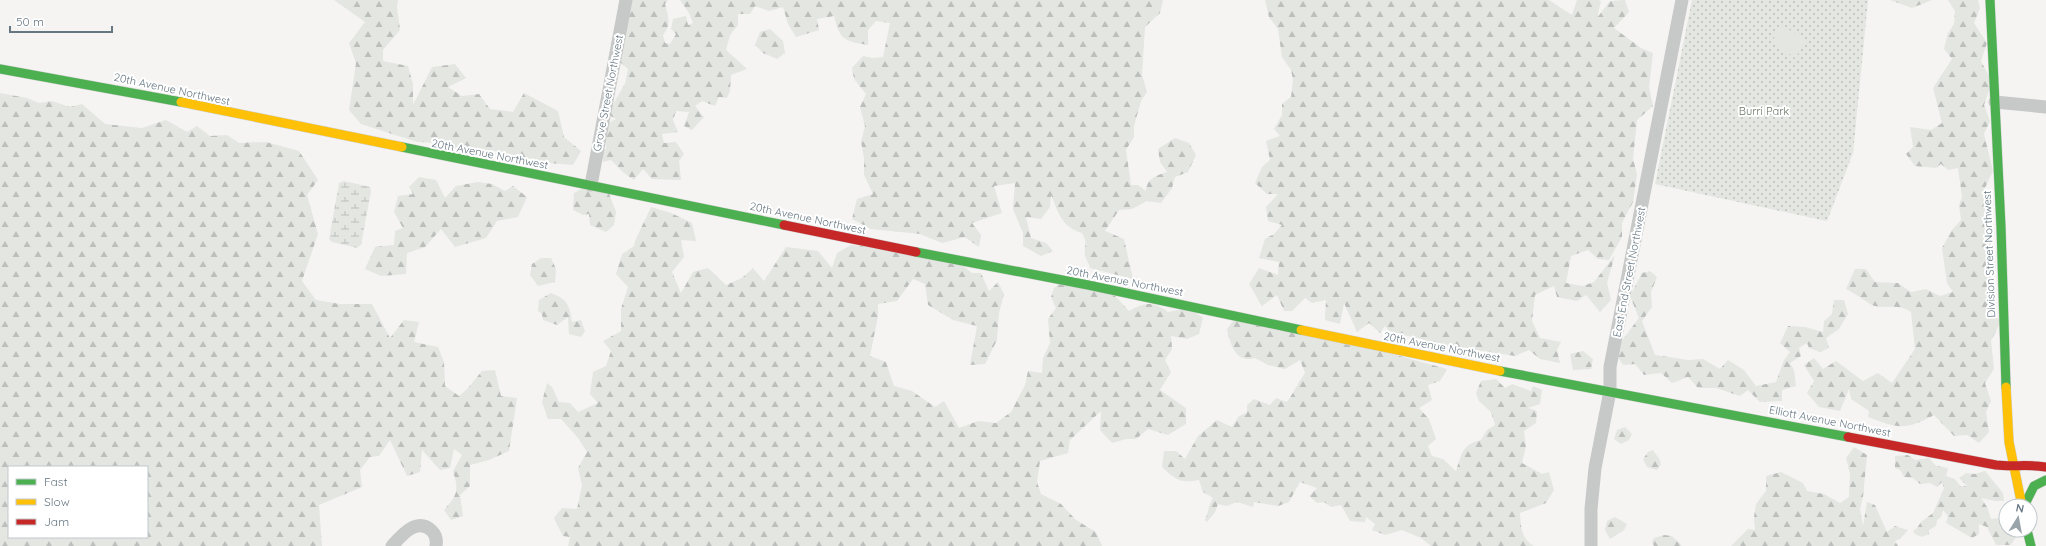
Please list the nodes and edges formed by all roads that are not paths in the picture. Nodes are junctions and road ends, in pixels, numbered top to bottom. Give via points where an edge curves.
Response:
1 (626, 0) edge
2 (1682, 0) edge
3 (1990, 0) edge
4 (0, 69) edge
5 (1995, 102) junction
6 (2046, 107) edge
7 (591, 185) junction
8 (1610, 391) junction
9 (2046, 467) edge
10 (2014, 469) junction
11 (2046, 478) edge
12 (2021, 498) edge
13 (2026, 498) edge
14 (392, 546) edge
15 (436, 546) edge
16 (1591, 546) edge

1 - 7 street, Grove Street Northwest
2 - 8 street, East End Street Northwest via 1610,367
3 - 5 street, Division Street Northwest
4 - 7 street, 20th Avenue Northwest via 137,93
5 - 6 street
5 - 10 street, Division Street Northwest via 2006,398
7 - 8 street, 20th Avenue Northwest via 881,246 1096,287 1377,347
8 - 10 street, Elliott Avenue Northwest
8 - 16 street, East End Street Northwest via 1595,468
9 - 10 street, Elliott Avenue Northwest via 2028,464
10 - 11 street, Elliott Avenue Northwest
10 - 12 street, Division Street Northwest
11 - 13 street via 2030,490
14 - 15 street via 408,530 424,526 436,538

